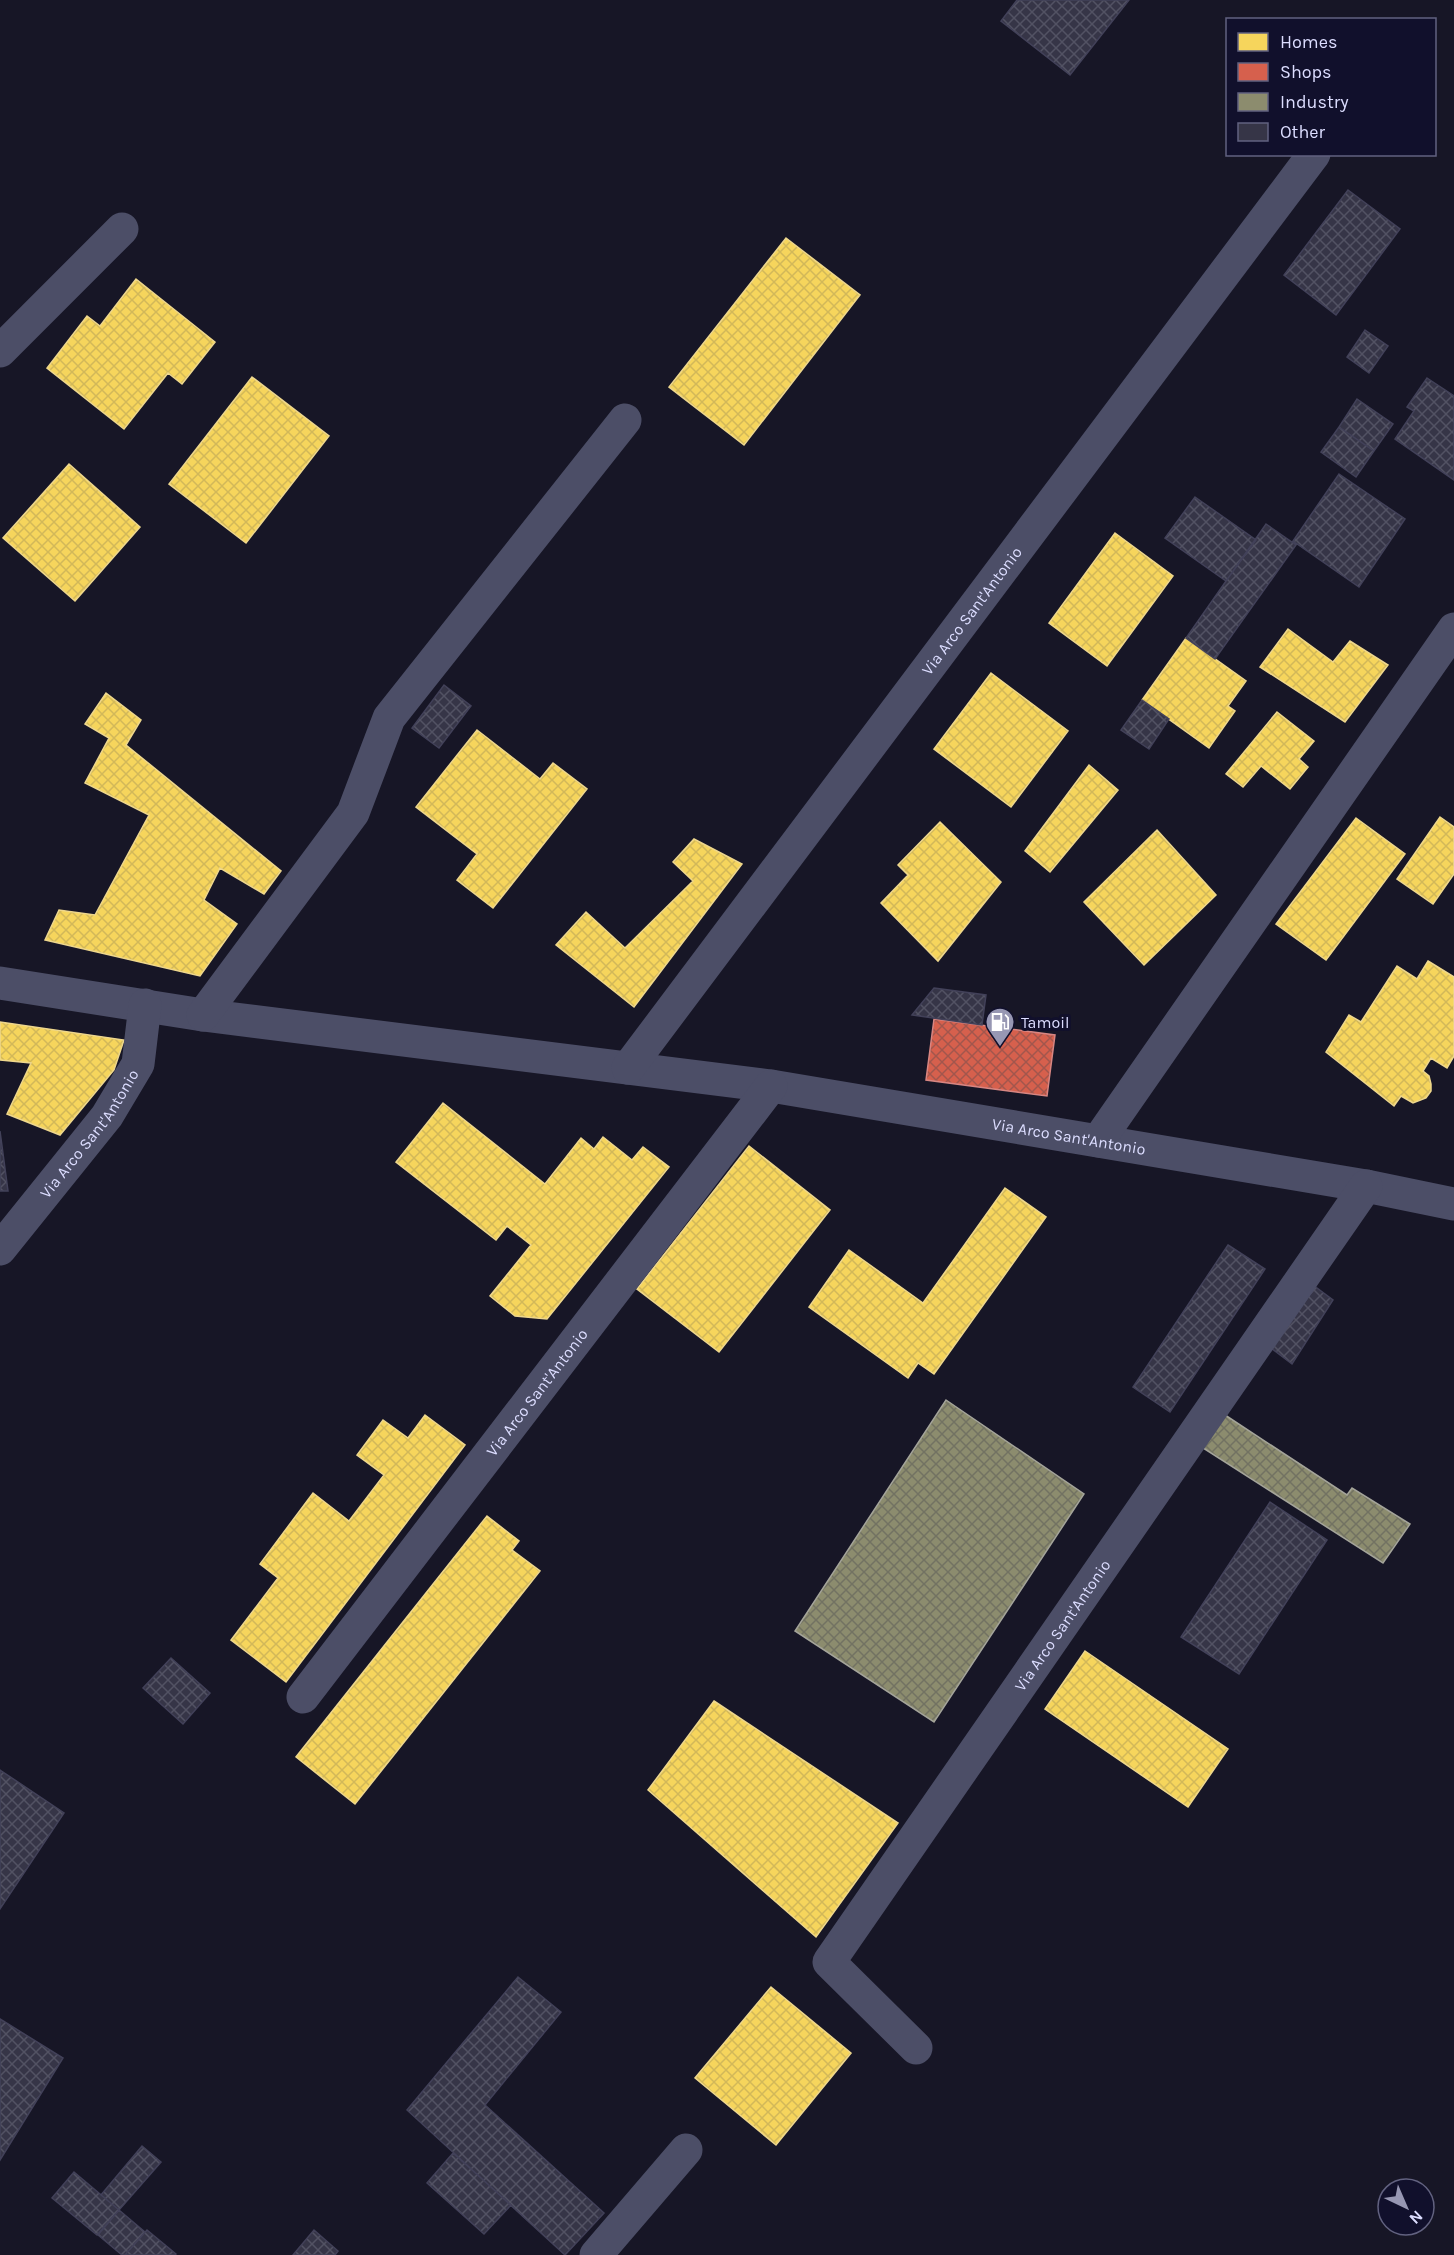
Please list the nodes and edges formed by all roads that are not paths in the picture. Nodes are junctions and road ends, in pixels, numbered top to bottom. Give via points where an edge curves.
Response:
1 (1312, 156) edge
2 (122, 229) dead end
3 (0, 351) edge
4 (625, 420) dead end
5 (1454, 629) edge
6 (0, 983) edge
7 (145, 1005) junction
8 (203, 1015) junction
9 (628, 1068) junction
10 (771, 1086) junction
11 (1098, 1141) junction
12 (1366, 1186) junction
13 (1454, 1204) edge
14 (0, 1249) edge
15 (303, 1698) dead end
16 (916, 2048) dead end
17 (686, 2150) dead end
18 (596, 2255) edge

1 - 9 street, Via Arco Sant'Antonio
2 - 3 street
4 - 8 street via 389,718 353,813
5 - 11 street
6 - 7 street, Via Arco Sant'Antonio
7 - 8 street, Via Arco Sant'Antonio
7 - 14 street, Via Arco Sant'Antonio via 138,1064 107,1116
8 - 9 street, Via Arco Sant'Antonio
9 - 10 street, Via Arco Sant'Antonio
10 - 11 street, Via Arco Sant'Antonio
10 - 15 street, Via Arco Sant'Antonio
11 - 12 street, Via Arco Sant'Antonio
12 - 13 street, Via Arco Sant'Antonio
12 - 16 street, Via Arco Sant'Antonio via 829,1962
17 - 18 street

